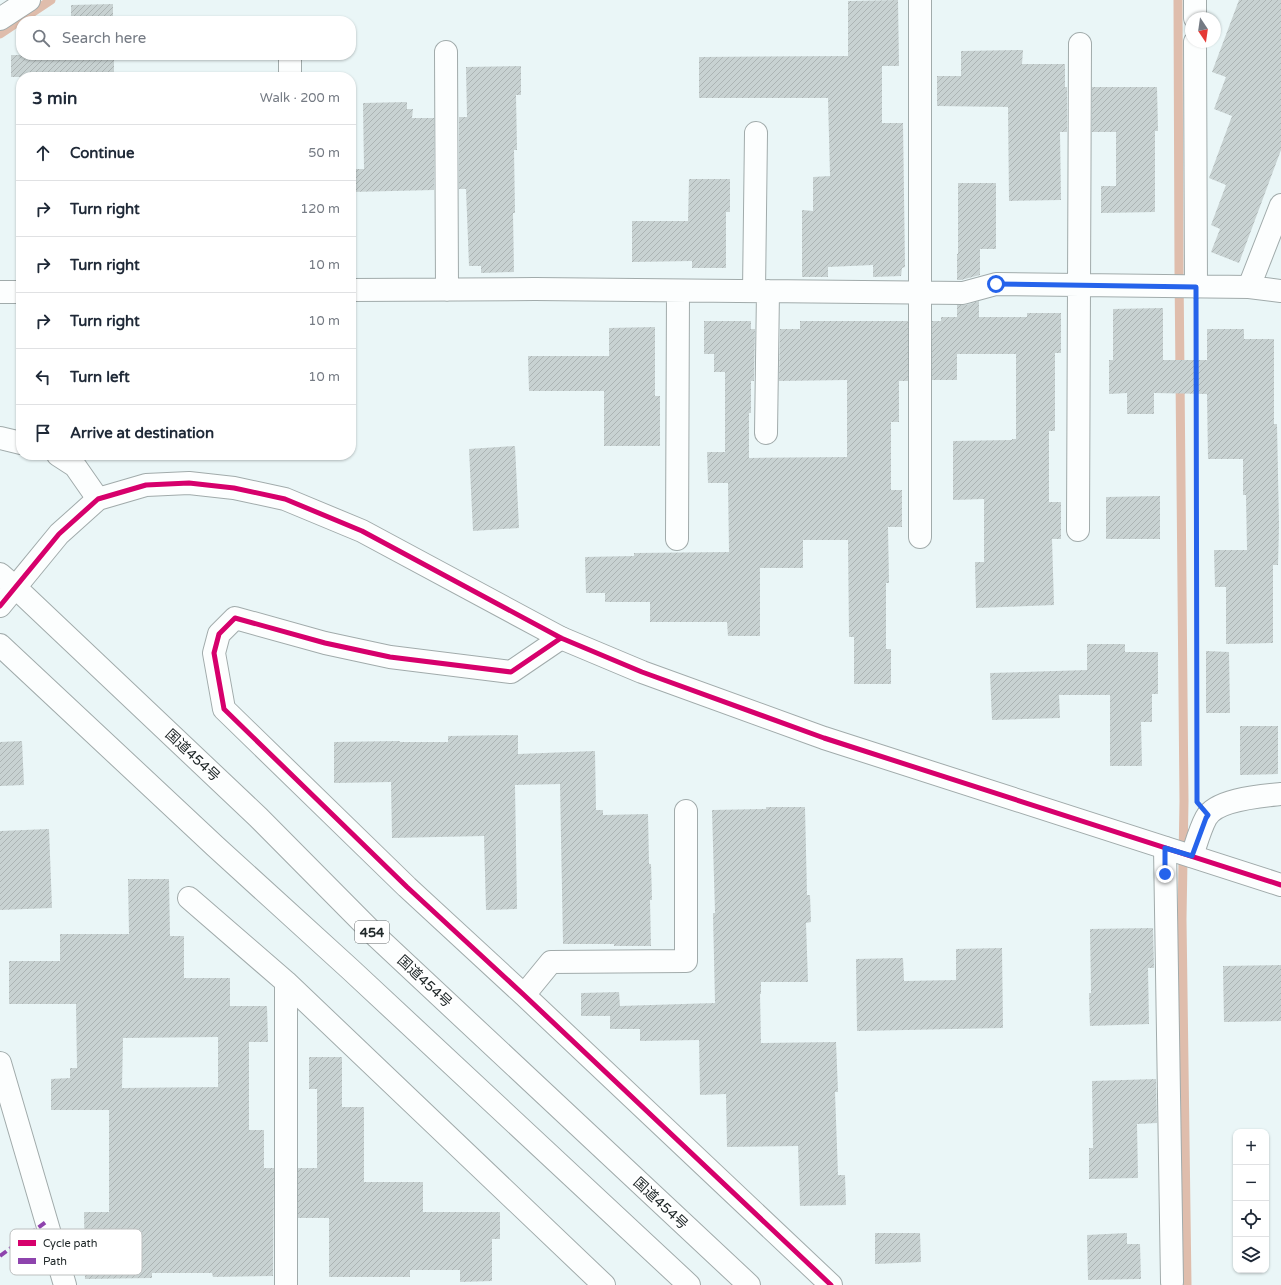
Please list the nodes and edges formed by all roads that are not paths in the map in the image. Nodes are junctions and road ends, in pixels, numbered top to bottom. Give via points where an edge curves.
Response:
1 (30, 0) edge
2 (920, 0) edge
3 (1195, 0) edge
4 (1195, 12) edge
5 (0, 19) edge
6 (1080, 44) dead end
7 (1195, 48) edge
8 (446, 52) dead end
9 (290, 60) edge
10 (290, 72) edge
11 (756, 133) dead end
12 (1281, 205) edge
13 (1079, 285) junction
14 (1186, 287) junction
15 (1249, 287) junction
16 (356, 290) edge
17 (447, 290) junction
18 (678, 291) junction
19 (761, 291) junction
20 (1281, 291) edge
21 (0, 292) edge
22 (16, 292) edge
23 (919, 292) junction
24 (766, 433) dead end
25 (0, 438) edge
26 (16, 442) edge
27 (66, 460) edge
28 (98, 499) junction
29 (1078, 530) dead end
30 (920, 537) dead end
31 (677, 539) dead end
32 (8, 581) edge
33 (0, 606) edge
34 (561, 638) junction
35 (0, 645) edge
36 (1281, 794) edge
37 (686, 811) dead end
38 (1165, 848) junction
39 (1192, 856) junction
40 (1281, 885) edge
41 (189, 898) dead end
42 (286, 982) junction
43 (524, 995) junction
44 (0, 1063) edge
45 (49, 1229) edge
46 (62, 1275) edge
47 (1172, 1282) dead end
48 (65, 1285) edge
49 (286, 1285) edge
50 (604, 1285) edge
51 (689, 1285) edge
52 (749, 1285) edge
53 (830, 1285) edge

1 - 5 main road
2 - 23 main road
3 - 4 main road
6 - 13 main road
7 - 14 main road
8 - 17 main road
9 - 10 main road
11 - 19 main road
12 - 15 main road
13 - 14 main road
13 - 23 main road via 996,284 963,293
13 - 29 main road
14 - 15 main road
15 - 20 main road
16 - 17 main road
17 - 18 main road
18 - 19 main road
18 - 31 main road
19 - 23 main road
19 - 24 main road
21 - 22 main road
23 - 30 main road
25 - 26 main road
27 - 28 main road via 75,466
28 - 32 main road
28 - 34 main road via 146,485 188,483 234,488 285,499 362,531
32 - 33 main road
32 - 52 main road, 国道454号 / 454 via 258,817 377,936
34 - 38 main road via 642,672 824,738
34 - 43 main road via 511,672 390,657 325,643 235,618 219,634 214,653 224,710 407,887
35 - 51 main road
36 - 39 main road via 1248,798 1219,806 1206,818
37 - 43 main road via 686,961 551,962
38 - 39 main road
38 - 47 main road
39 - 40 main road
41 - 42 main road
42 - 49 main road
42 - 50 main road
43 - 53 main road
44 - 45 main road
46 - 48 main road

